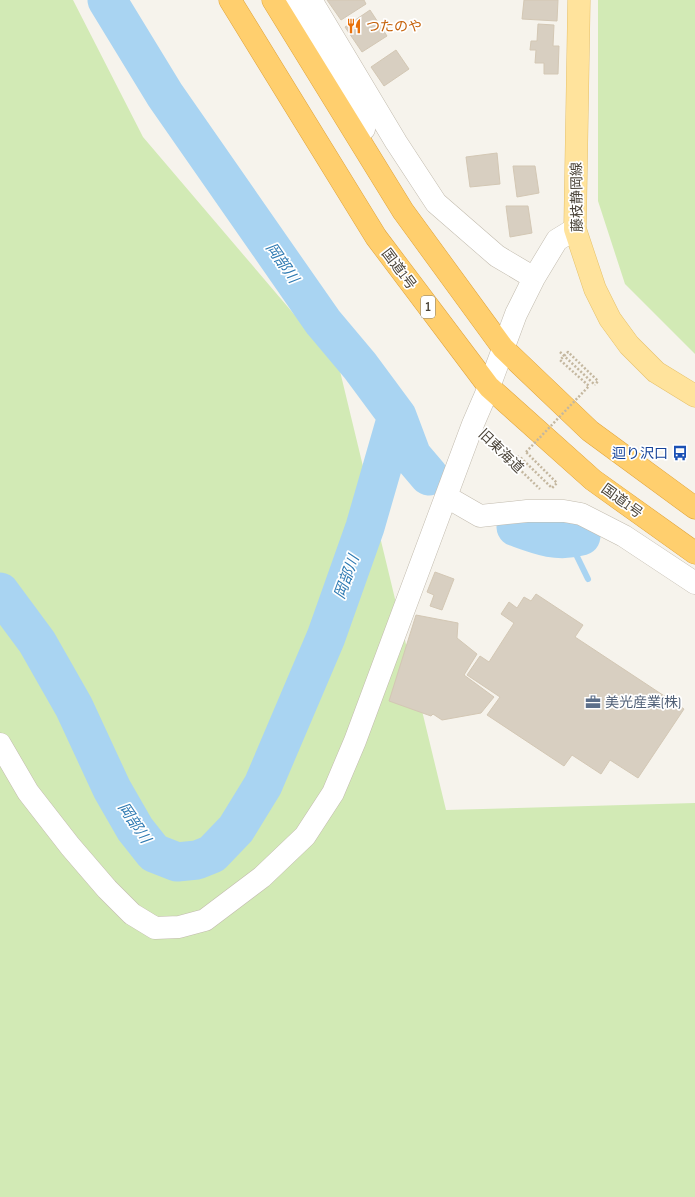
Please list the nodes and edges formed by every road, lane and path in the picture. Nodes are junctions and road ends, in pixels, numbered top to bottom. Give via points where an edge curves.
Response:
1 (230, 0) edge
2 (273, 0) edge
3 (292, 0) edge
4 (311, 0) edge
5 (579, 0) edge
6 (403, 211) junction
7 (575, 229) junction
8 (534, 278) junction
9 (503, 348) junction
10 (560, 352) dead end
11 (489, 387) junction
12 (695, 396) edge
13 (473, 424) junction
14 (505, 455) junction
15 (447, 497) junction
16 (695, 508) edge
17 (564, 511) junction
18 (695, 553) edge
19 (695, 583) edge
20 (0, 744) edge

1 - 11 highway, 国道1号 / 1 via 376,237
2 - 6 highway
3 - 6 street via 382,161
4 - 8 street via 396,142 436,203 497,256
5 - 7 main road, 藤枝静岡線
6 - 9 highway
7 - 8 street, 旧東海道 via 557,240
7 - 12 main road, 藤枝静岡線 via 595,289 629,345 656,372
8 - 9 street, 旧東海道
9 - 11 street, 旧東海道
9 - 16 highway via 590,431
10 - 14 path, bridge via 595,385 598,381 568,352 560,360 589,386 526,452 557,483 552,488 520,457
11 - 13 street, 旧東海道
11 - 18 highway, 国道1号 / 1 via 593,480
13 - 14 path, 旧東海道
13 - 15 street
14 - 17 path, 旧東海道
15 - 17 street via 480,516 527,511
15 - 20 street via 333,793 305,836 262,877 206,920 179,927 156,928 132,914 75,852 28,792
17 - 19 street via 581,514 624,536

